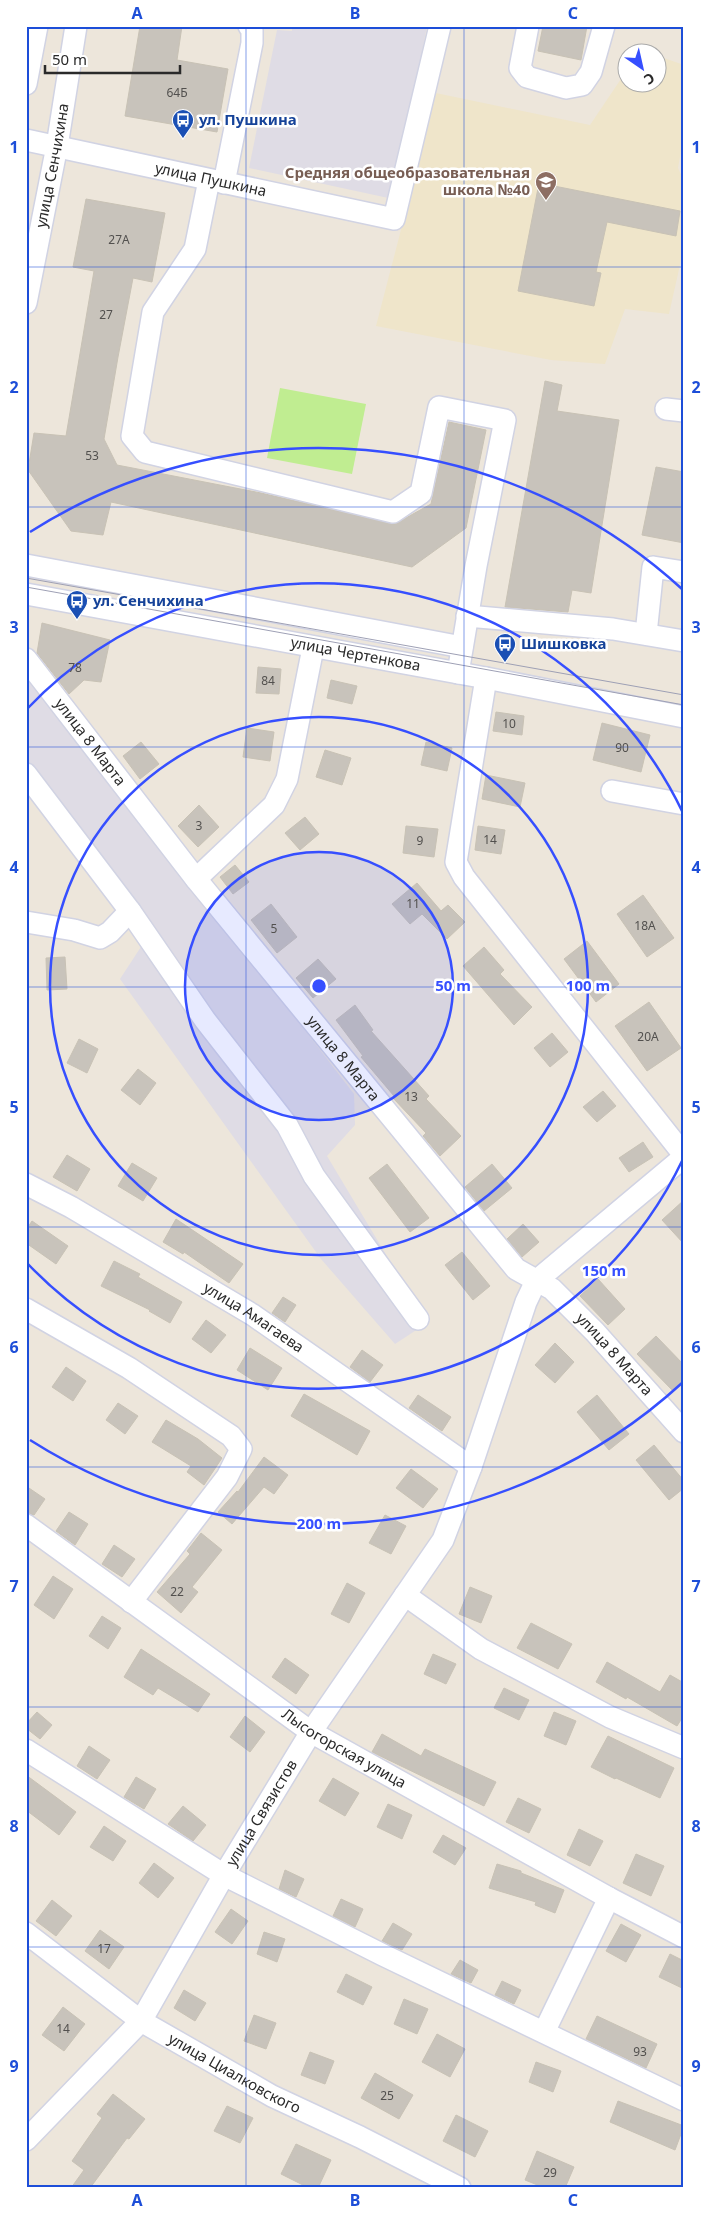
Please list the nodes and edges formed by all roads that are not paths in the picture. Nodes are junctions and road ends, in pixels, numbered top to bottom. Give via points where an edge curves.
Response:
1 (37, 26) edge
2 (76, 26) edge
3 (249, 26) edge
4 (440, 26) edge
5 (528, 26) edge
6 (604, 26) edge
7 (26, 84) edge
8 (26, 140) edge
9 (58, 146) junction
10 (216, 181) junction
11 (30, 262) edge
12 (26, 303) edge
13 (26, 565) edge
14 (684, 572) edge
15 (26, 594) edge
16 (467, 616) junction
17 (646, 634) junction
18 (684, 641) edge
19 (462, 647) junction
20 (313, 648) junction
21 (26, 659) edge
22 (458, 673) junction
23 (486, 678) junction
24 (684, 717) edge
25 (26, 774) edge
26 (612, 791) dead end
27 (684, 804) edge
28 (196, 879) junction
29 (130, 911) junction
30 (26, 922) edge
31 (684, 1156) edge
32 (26, 1184) edge
33 (536, 1282) junction
34 (26, 1309) edge
35 (418, 1319) dead end
36 (684, 1432) edge
37 (471, 1467) junction
38 (26, 1525) edge
39 (405, 1595) junction
40 (131, 1602) junction
41 (311, 1732) junction
42 (684, 1748) edge
43 (26, 1750) edge
44 (224, 1875) junction
45 (609, 1898) junction
46 (26, 1933) edge
47 (684, 1937) edge
48 (141, 2021) junction
49 (544, 2032) junction
50 (684, 2100) edge
51 (26, 2140) edge
52 (460, 2188) edge

1 - 7 street
2 - 9 street, улица Сенчихина
3 - 10 street via 252,43
4 - 10 street, улица Пушкина via 394,219
5 - 6 street via 520,68 527,77 566,88 582,86 591,72
8 - 9 street, улица Пушкина
9 - 10 street, улица Пушкина
9 - 11 street, улица Сенчихина
10 - 16 street via 195,249 153,312 132,436 145,452 393,512 421,493 439,407 505,420
11 - 12 street, улица Сенчихина
13 - 19 street
14 - 17 street via 653,568
15 - 20 street, улица Чертенкова
16 - 17 street
16 - 19 street
17 - 18 street
19 - 22 street
20 - 22 street, улица Чертенкова
20 - 28 street via 286,779 274,804
21 - 28 street, улица 8 Марта
22 - 23 street, улица Чертенкова
23 - 24 street, улица Чертенкова
23 - 31 street via 456,862 464,878
25 - 29 street
26 - 27 street
28 - 33 street, улица 8 Марта via 516,1270
29 - 30 street via 100,938
29 - 35 street via 205,1020 287,1125 314,1176
31 - 33 street
32 - 37 street, улица Амагаева via 80,1212 253,1315
33 - 36 street, улица 8 Марта via 552,1289 595,1332
33 - 37 street, улица Связистов via 526,1302
34 - 40 street via 129,1368 231,1436 241,1449 227,1477
37 - 39 street, улица Связистов via 442,1540
38 - 40 street, Лысогорская улица
39 - 41 street, улица Связистов
39 - 42 street via 481,1649 610,1717
40 - 41 street, Лысогорская улица
41 - 44 street, улица Связистов
41 - 45 street, Лысогорская улица
43 - 44 street
44 - 48 street, улица Связистов
44 - 49 street
45 - 47 street, Лысогорская улица
45 - 49 street
46 - 48 street, улица Циалковского
48 - 51 street, улица Связистов
48 - 52 street, улица Циалковского via 272,2096
49 - 50 street

